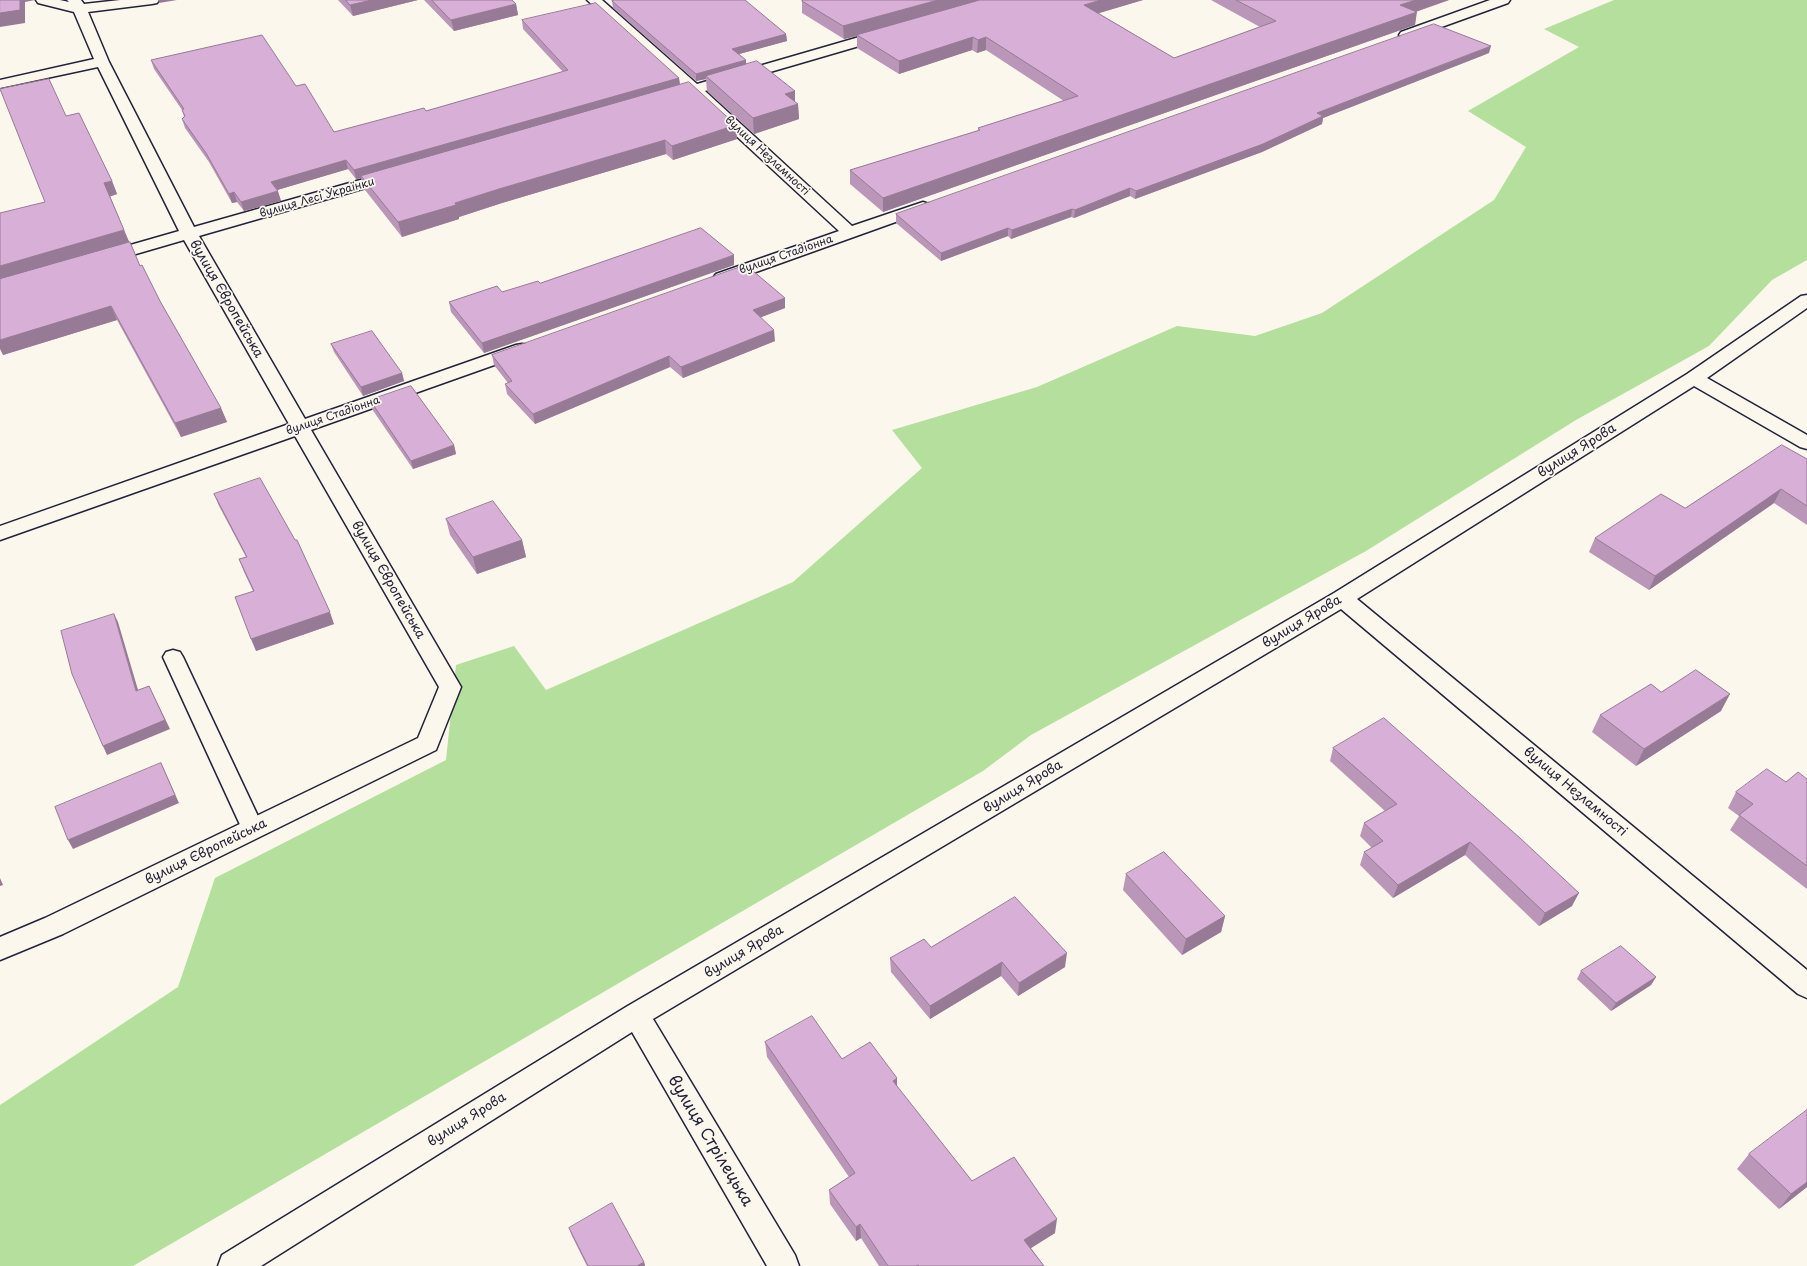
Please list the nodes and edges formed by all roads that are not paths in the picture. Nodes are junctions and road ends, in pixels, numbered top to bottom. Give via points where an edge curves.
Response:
1 (44, 0) edge
2 (152, 0) edge
3 (594, 0) edge
4 (1503, 0) edge
5 (77, 5) edge
6 (897, 30) edge
7 (1390, 40) edge
8 (102, 62) junction
9 (0, 84) edge
10 (694, 89) junction
11 (656, 100) edge
12 (404, 173) edge
13 (940, 200) edge
14 (850, 233) junction
15 (189, 234) junction
16 (91, 262) edge
17 (707, 283) edge
18 (1807, 300) edge
19 (534, 345) edge
20 (1694, 378) junction
21 (300, 427) junction
22 (1807, 443) edge
23 (0, 533) edge
24 (1342, 598) junction
25 (174, 657) dead end
26 (253, 829) junction
27 (0, 949) edge
28 (1807, 986) edge
29 (636, 1015) junction
30 (233, 1266) edge
31 (784, 1266) edge

1 - 5 street
2 - 5 street
3 - 10 street, вулиця Незламності
4 - 7 street
5 - 8 street, вулиця Європейська
6 - 10 street
8 - 9 street
8 - 15 street, вулиця Європейська
10 - 11 street
10 - 14 street, вулиця Незламності
12 - 15 street, вулиця Лесі Українки
13 - 14 street, вулиця Стадіонна
14 - 17 street, вулиця Стадіонна
15 - 16 street, вулиця Лесі Українки
15 - 21 street, вулиця Європейська
18 - 20 street, вулиця Ярова
19 - 21 street, вулиця Стадіонна
20 - 22 street
20 - 24 street, вулиця Ярова
21 - 23 street, вулиця Стадіонна
21 - 26 street, вулиця Європейська via 450,687 428,744
24 - 28 street, вулиця Незламності
24 - 29 street, вулиця Ярова
25 - 26 lane
26 - 27 street, вулиця Європейська via 54,926
29 - 30 street, вулиця Ярова
29 - 31 street, вулиця Стрілецька

